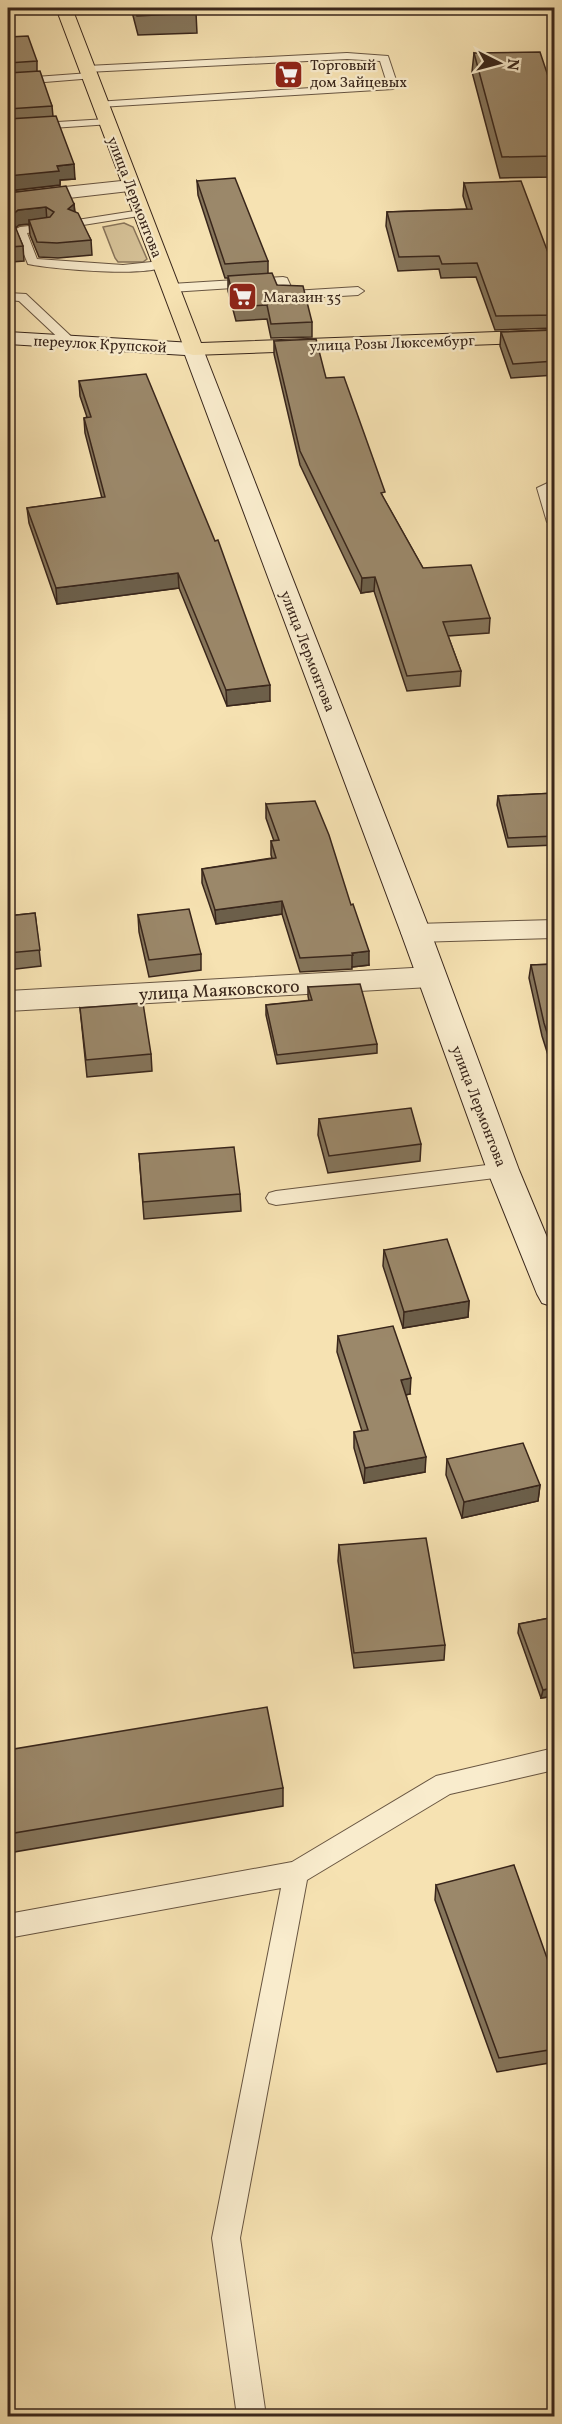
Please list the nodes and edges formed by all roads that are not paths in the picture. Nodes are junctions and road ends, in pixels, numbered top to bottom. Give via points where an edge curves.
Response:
1 (64, 8) edge
2 (88, 73) junction
3 (8, 82) edge
4 (100, 104) junction
5 (107, 122) junction
6 (8, 128) edge
7 (131, 186) junction
8 (8, 199) edge
9 (141, 213) junction
10 (77, 222) edge
11 (46, 227) edge
12 (161, 265) junction
13 (171, 288) junction
14 (358, 291) dead end
15 (8, 297) edge
16 (555, 336) edge
17 (8, 338) edge
18 (71, 343) junction
19 (194, 349) junction
20 (555, 484) edge
21 (555, 522) edge
22 (555, 928) edge
23 (416, 933) junction
24 (430, 977) junction
25 (8, 1001) edge
26 (503, 1170) junction
27 (276, 1198) dead end
28 (555, 1294) edge
29 (555, 1759) edge
30 (296, 1873) junction
31 (8, 1926) edge
32 (251, 2416) edge

1 - 2 main road, улица Лермонтова
2 - 3 lane
2 - 4 main road, улица Лермонтова
2 - 4 lane via 365,57 384,58 393,86
4 - 5 main road, улица Лермонтова
5 - 6 lane
5 - 7 main road, улица Лермонтова
7 - 8 main road
7 - 9 main road, улица Лермонтова
9 - 10 lane
9 - 12 main road, улица Лермонтова
11 - 12 lane via 20,230 32,262 123,269
12 - 13 main road, улица Лермонтова
13 - 14 lane via 283,281 289,295
13 - 19 main road, улица Лермонтова
15 - 18 lane via 22,297
16 - 19 main road, улица Розы Люксембург
17 - 18 main road, переулок Крупской
18 - 19 main road, переулок Крупской
19 - 23 main road, улица Лермонтова
20 - 21 lane via 544,488
22 - 23 main road
23 - 24 main road, улица Лермонтова
24 - 25 main road, улица Маяковского
24 - 26 main road, улица Лермонтова
26 - 27 lane
26 - 28 main road, улица Лермонтова
29 - 30 lane via 445,1784
30 - 31 lane
30 - 32 lane via 226,2238

